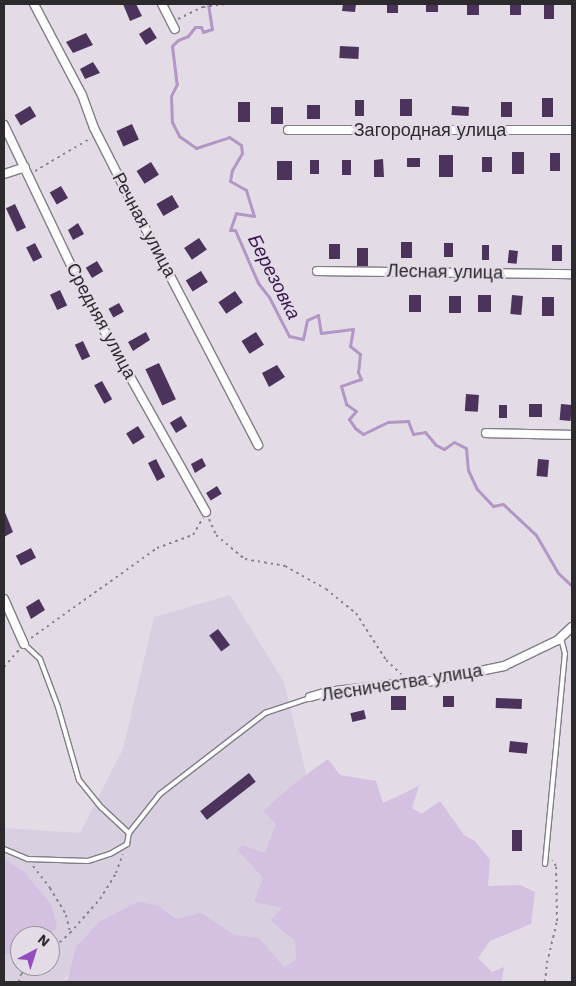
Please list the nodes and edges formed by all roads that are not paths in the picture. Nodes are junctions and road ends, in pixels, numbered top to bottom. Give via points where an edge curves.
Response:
1 (34, 4) edge
2 (162, 4) edge
3 (173, 26) road end
4 (4, 125) edge
5 (288, 130) dead end
6 (572, 130) edge
7 (27, 171) junction
8 (4, 174) edge
9 (317, 270) dead end
10 (572, 274) edge
11 (486, 433) dead end
12 (572, 435) edge
13 (258, 445) dead end
14 (206, 512) road end
15 (4, 599) edge
16 (572, 626) edge
17 (560, 638) junction
18 (24, 644) joint
19 (310, 697) joint
20 (129, 833) junction
21 (4, 849) edge
22 (545, 864) dead end

1 - 13 street, Речная улица via 82,95 97,134
2 - 3 street
4 - 7 street, Средняя улица
5 - 6 street, Загородная улица
7 - 8 street
7 - 14 street, Средняя улица via 91,307
9 - 10 street, Лесная улица
11 - 12 street
15 - 18 street
16 - 17 street, Лесничества улица
17 - 19 street, Лесничества улица via 504,666 427,682 327,692
17 - 22 lane via 565,654
18 - 20 lane via 40,659 79,780
19 - 20 lane via 265,713 160,794
20 - 21 lane via 127,844 88,862 28,859

